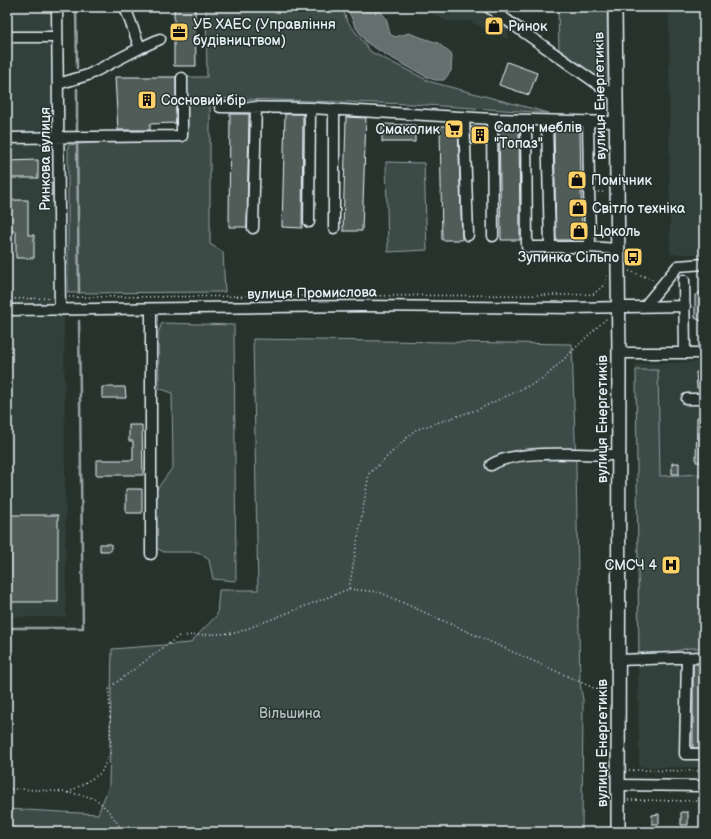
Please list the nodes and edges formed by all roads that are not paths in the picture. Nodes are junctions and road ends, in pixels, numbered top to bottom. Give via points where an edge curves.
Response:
1 (56, 7) edge
2 (125, 7) edge
3 (488, 7) edge
4 (615, 7) edge
5 (7, 37) edge
6 (57, 37) junction
7 (160, 39) dead end
8 (140, 48) junction
9 (182, 78) dead end
10 (58, 84) junction
11 (616, 97) junction
12 (220, 107) dead end
13 (256, 107) junction
14 (310, 108) junction
15 (334, 109) junction
16 (464, 117) junction
17 (492, 119) junction
18 (526, 120) junction
19 (547, 121) junction
20 (588, 122) junction
21 (616, 122) junction
22 (7, 138) edge
23 (59, 138) junction
24 (309, 222) dead end
25 (253, 228) dead end
26 (334, 228) dead end
27 (468, 236) dead end
28 (494, 236) dead end
29 (550, 247) junction
30 (590, 247) junction
31 (617, 249) junction
32 (704, 264) edge
33 (684, 280) dead end
34 (645, 306) junction
35 (685, 306) junction
36 (618, 307) junction
37 (7, 310) edge
38 (60, 310) junction
39 (151, 310) junction
40 (685, 352) junction
41 (704, 352) edge
42 (619, 353) junction
43 (704, 399) edge
44 (687, 400) dead end
45 (618, 455) junction
46 (491, 465) dead end
47 (151, 554) dead end
48 (704, 657) edge
49 (687, 658) junction
50 (618, 660) junction
51 (704, 754) edge
52 (623, 785) junction
53 (704, 786) edge
54 (618, 832) edge

1 - 6 street, Ринкова вулиця
2 - 8 street
3 - 11 street
4 - 11 main road, вулиця Енергетиків
5 - 6 street
6 - 10 street, Ринкова вулиця
7 - 8 street
8 - 10 street via 88,75
9 - 23 street via 182,136
10 - 23 street, Ринкова вулиця
11 - 21 main road, вулиця Енергетиків
12 - 13 street
13 - 14 street
13 - 25 street
14 - 15 street
14 - 24 street
15 - 16 street
15 - 26 street
16 - 17 street
16 - 27 street
17 - 18 street
17 - 28 street
18 - 19 street
18 - 29 street via 528,247
19 - 20 street
19 - 29 street
20 - 21 street
20 - 30 street
21 - 31 main road, вулиця Енергетиків
22 - 23 street
23 - 38 street, Ринкова вулиця
29 - 30 street
30 - 31 street
31 - 36 main road, вулиця Енергетиків
32 - 34 street via 678,266
33 - 35 street
34 - 35 street, вулиця Промислова
34 - 36 street, вулиця Промислова
35 - 40 street
36 - 39 street, вулиця Промислова via 361,306
36 - 42 main road, вулиця Енергетиків
37 - 38 street, вулиця Промислова
38 - 39 street, вулиця Промислова
39 - 47 street
40 - 41 street
40 - 42 street
42 - 45 main road, вулиця Енергетиків
43 - 44 street
45 - 46 street via 510,456
45 - 50 main road, вулиця Енергетиків
48 - 49 street
49 - 50 street
49 - 51 street via 685,754
50 - 52 main road, вулиця Енергетиків
52 - 53 street
52 - 54 main road, вулиця Енергетиків

